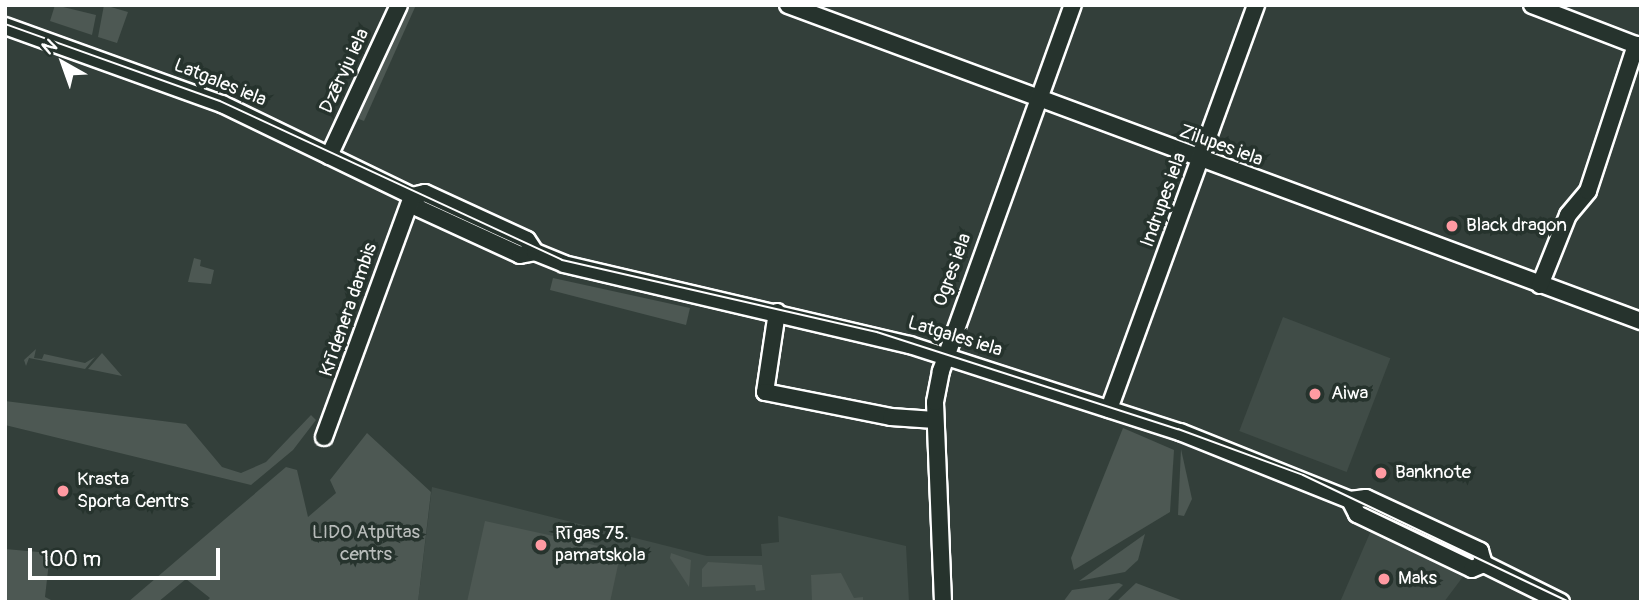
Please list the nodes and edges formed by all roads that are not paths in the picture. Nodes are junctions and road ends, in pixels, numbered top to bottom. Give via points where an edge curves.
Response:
1 (399, 5) edge
2 (788, 5) edge
3 (1073, 5) edge
4 (1256, 5) edge
5 (1537, 6) edge
6 (5, 26) edge
7 (1639, 46) edge
8 (1037, 100) junction
9 (329, 156) junction
10 (1201, 160) junction
11 (412, 196) junction
12 (1540, 285) junction
13 (776, 312) junction
14 (1641, 321) edge
15 (945, 355) junction
16 (1110, 409) junction
17 (936, 420) junction
18 (324, 438) dead end
19 (943, 602) edge
20 (1561, 602) edge

1 - 9 street, Dzērvju iela
2 - 8 street, Zilupes iela
3 - 8 street, Ogres iela
4 - 10 street, Indrupes iela
5 - 7 street
6 - 9 street, Latgales iela via 222,104
7 - 12 street via 1588,191 1569,215
8 - 10 street, Zilupes iela
8 - 15 street, Ogres iela
9 - 11 street, Latgales iela
10 - 12 street, Zilupes iela
10 - 16 street, Indrupes iela
11 - 13 street, Latgales iela via 425,193 527,240 536,252 564,264
11 - 18 street, Krīdenera dambis
12 - 14 street, Zilupes iela
13 - 15 street, Latgales iela
13 - 17 street via 765,392
15 - 16 street, Latgales iela
15 - 17 street, Ogres iela
16 - 20 street, Latgales iela via 1303,478 1350,500 1362,496 1480,551 1484,564
17 - 19 street, Ogres iela

